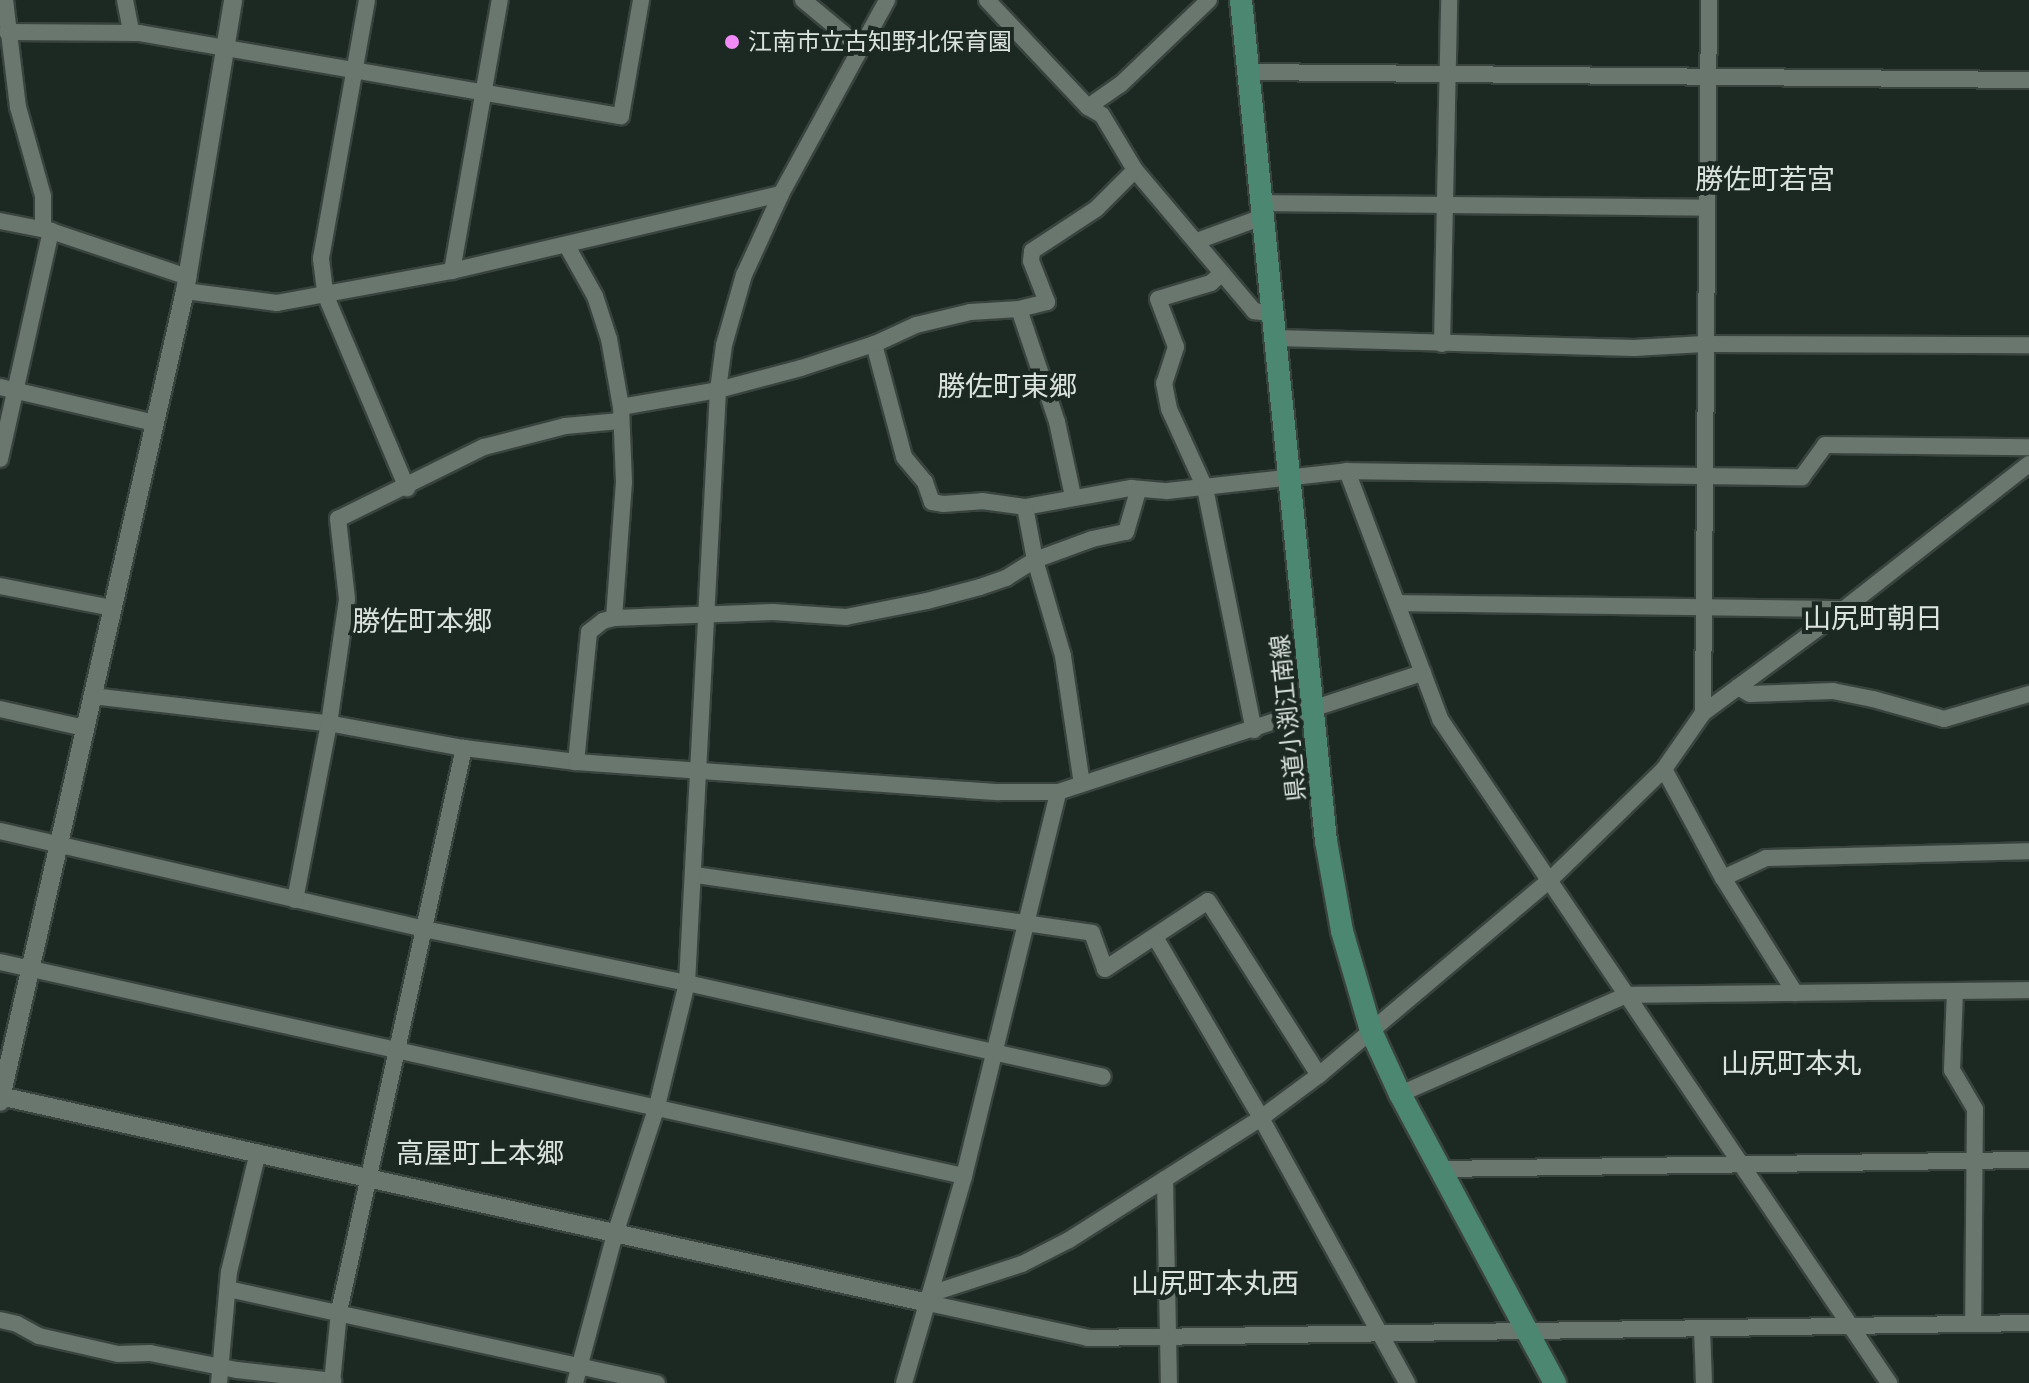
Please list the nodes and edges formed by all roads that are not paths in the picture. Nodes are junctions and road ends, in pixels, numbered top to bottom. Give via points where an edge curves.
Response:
1 (5, 0) edge
2 (125, 0) edge
3 (233, 0) edge
4 (367, 0) edge
5 (500, 0) edge
6 (641, 0) edge
7 (803, 0) edge
8 (887, 0) edge
9 (1209, 0) edge
10 (1241, 0) edge
11 (1449, 0) edge
12 (1709, 0) edge
13 (992, 2) edge
14 (7, 32) junction
15 (131, 32) junction
16 (861, 48) junction
17 (224, 49) junction
18 (355, 72) junction
19 (1249, 72) junction
20 (1450, 73) junction
21 (1708, 75) junction
22 (2029, 80) edge
23 (484, 92) junction
24 (1088, 107) junction
25 (1135, 170) junction
26 (781, 194) junction
27 (1446, 205) junction
28 (1706, 208) junction
29 (1264, 210) junction
30 (0, 221) edge
31 (47, 230) junction
32 (1197, 241) junction
33 (567, 246) junction
34 (452, 271) junction
35 (1222, 273) junction
36 (187, 284) junction
37 (325, 294) junction
38 (1019, 309) junction
39 (1275, 314) junction
40 (1277, 338) junction
41 (874, 344) junction
42 (1442, 344) junction
43 (1704, 344) junction
44 (2029, 345) edge
45 (8, 389) edge
46 (718, 390) junction
47 (620, 414) junction
48 (155, 423) junction
49 (2029, 447) edge
50 (0, 459) edge
51 (2029, 464) edge
52 (1347, 471) junction
53 (1705, 474) junction
54 (1290, 477) junction
55 (407, 488) junction
56 (1205, 488) junction
57 (1138, 491) junction
58 (1073, 496) junction
59 (1025, 507) junction
60 (1035, 560) junction
61 (0, 586) edge
62 (1399, 603) junction
63 (112, 608) junction
64 (1704, 608) junction
65 (1844, 609) junction
66 (707, 617) junction
67 (614, 618) junction
68 (1423, 673) junction
69 (1738, 687) junction
70 (2029, 694) edge
71 (92, 696) junction
72 (0, 709) edge
73 (1315, 710) junction
74 (1703, 713) junction
75 (329, 724) junction
76 (84, 728) junction
77 (1254, 730) junction
78 (464, 748) junction
79 (576, 762) junction
80 (700, 768) junction
81 (1664, 769) junction
82 (1082, 784) junction
83 (1058, 792) junction
84 (0, 831) edge
85 (57, 844) junction
86 (2029, 851) edge
87 (696, 875) junction
88 (1723, 878) junction
89 (1550, 880) junction
90 (295, 900) junction
91 (1026, 923) junction
92 (424, 929) junction
93 (1155, 937) junction
94 (0, 962) edge
95 (30, 969) junction
96 (687, 983) junction
97 (2029, 990) edge
98 (1955, 991) junction
99 (1795, 993) junction
100 (1627, 995) junction
101 (1371, 1031) junction
102 (399, 1049) junction
103 (994, 1051) junction
104 (1319, 1075) junction
105 (1103, 1077) dead end
106 (1400, 1094) junction
107 (0, 1098) edge
108 (657, 1106) junction
109 (1261, 1118) junction
110 (258, 1152) junction
111 (2029, 1160) edge
112 (1975, 1161) junction
113 (1741, 1163) junction
114 (1440, 1169) junction
115 (368, 1176) junction
116 (964, 1176) junction
117 (1165, 1179) junction
118 (615, 1234) junction
119 (228, 1289) junction
120 (929, 1299) junction
121 (339, 1311) junction
122 (0, 1320) edge
123 (2029, 1323) edge
124 (1973, 1324) junction
125 (1848, 1326) junction
126 (1702, 1329) junction
127 (1528, 1331) junction
128 (1378, 1333) junction
129 (1167, 1337) junction
130 (581, 1366) junction
131 (220, 1375) edge
132 (332, 1382) edge
133 (575, 1383) edge
134 (657, 1383) edge
135 (904, 1383) edge
136 (1169, 1383) edge
137 (1407, 1383) edge
138 (1555, 1383) edge
139 (1704, 1383) edge
140 (1889, 1383) edge

1 - 14 street
2 - 15 street
3 - 17 street
4 - 18 street
5 - 23 street
6 - 23 street via 621,116
7 - 16 street
8 - 16 street
9 - 24 street via 1120,85
10 - 19 main road, 県道小渕江南線
11 - 20 street
12 - 21 street
13 - 24 street
14 - 15 street
14 - 31 street via 18,107 40,175
15 - 17 street
16 - 26 street
17 - 18 street
17 - 36 street
18 - 23 street
18 - 37 street via 321,259
19 - 20 street
19 - 29 main road, 県道小渕江南線
20 - 21 street
20 - 27 street
21 - 22 street
21 - 28 street
23 - 34 street
24 - 25 street via 1102,115
25 - 32 street
25 - 38 street via 1096,209 1032,251 1047,302
26 - 33 street
26 - 46 street via 744,275 724,345
27 - 28 street
27 - 29 street
27 - 42 street
28 - 43 street
29 - 32 street
29 - 39 main road, 県道小渕江南線
30 - 31 street
31 - 36 street
31 - 45 street
32 - 35 street
33 - 34 street
33 - 47 street via 595,296 609,339
34 - 37 street
35 - 39 street via 1254,311
35 - 56 street via 1211,283 1158,299 1176,347 1164,383 1169,409
36 - 37 street via 277,303
36 - 48 street
37 - 55 street
38 - 41 street via 970,312 916,325
38 - 58 street via 1057,422
39 - 40 main road, 県道小渕江南線
40 - 42 street
40 - 54 main road, 県道小渕江南線
41 - 46 street
41 - 59 street via 904,457 925,482 932,502
42 - 43 street
43 - 44 street
43 - 53 street
45 - 48 street
45 - 50 street
46 - 47 street
46 - 66 street
47 - 55 street via 484,447
47 - 67 street via 624,482
48 - 63 street
49 - 53 street via 1825,445 1802,477
51 - 65 street
52 - 53 street
52 - 54 street
52 - 62 street
53 - 64 street
54 - 56 street
54 - 73 main road, 県道小渕江南線
55 - 75 street via 338,519 347,599
56 - 57 street
56 - 77 street
57 - 58 street
57 - 60 street via 1126,532
58 - 59 street
59 - 60 street
60 - 66 street via 980,587 846,617 773,612
60 - 82 street via 1063,656
61 - 63 street
62 - 64 street
62 - 68 street
63 - 71 street
64 - 65 street
64 - 74 street
65 - 69 street
66 - 67 street
66 - 80 street
67 - 79 street via 589,632
68 - 73 street
68 - 89 street via 1440,719
69 - 70 street via 1750,694 1833,691 1944,719
69 - 74 street
71 - 75 street
71 - 76 street
72 - 76 street
73 - 77 street
73 - 101 main road, 県道小渕江南線 via 1326,841 1342,931
74 - 81 street
75 - 78 street
75 - 90 street
76 - 85 street
77 - 82 street
78 - 79 street
78 - 92 street
79 - 80 street
80 - 83 street
80 - 87 street
81 - 88 street
81 - 89 street
82 - 83 street
83 - 91 street
84 - 85 street
85 - 90 street
85 - 95 street
86 - 88 street via 1766,858
87 - 91 street
87 - 96 street
88 - 99 street
89 - 100 street
89 - 101 street
90 - 92 street
91 - 93 street via 1092,933 1105,969
91 - 103 street
92 - 96 street
92 - 102 street
93 - 104 street via 1208,901
93 - 109 street
94 - 95 street
95 - 102 street
95 - 107 street
96 - 103 street
96 - 108 street
97 - 98 street
98 - 99 street
98 - 112 street via 1952,1070 1975,1109
99 - 100 street
100 - 106 street
100 - 113 street
101 - 104 street
101 - 106 main road, 県道小渕江南線
102 - 108 street
102 - 115 street
103 - 105 street
103 - 116 street
104 - 109 street
106 - 114 main road, 県道小渕江南線
107 - 110 street
108 - 116 street
108 - 118 street
109 - 117 street
109 - 128 street
110 - 115 street
110 - 119 street
111 - 112 street
112 - 113 street
112 - 124 street
113 - 114 street
113 - 125 street
114 - 127 main road, 県道小渕江南線
115 - 118 street
115 - 121 street
116 - 120 street
117 - 120 street via 1022,1264
117 - 129 street
118 - 120 street
118 - 130 street
119 - 121 street
119 - 131 street
120 - 129 street via 1088,1338
120 - 135 street
121 - 130 street
121 - 132 street
122 - 131 street via 39,1336 118,1354 150,1353
123 - 124 street
124 - 125 street
125 - 126 street
125 - 140 street
126 - 127 street
126 - 139 street
127 - 128 street
127 - 138 main road, 県道小渕江南線
128 - 129 street
128 - 137 street
129 - 136 street
130 - 133 street
130 - 134 street
131 - 132 street

